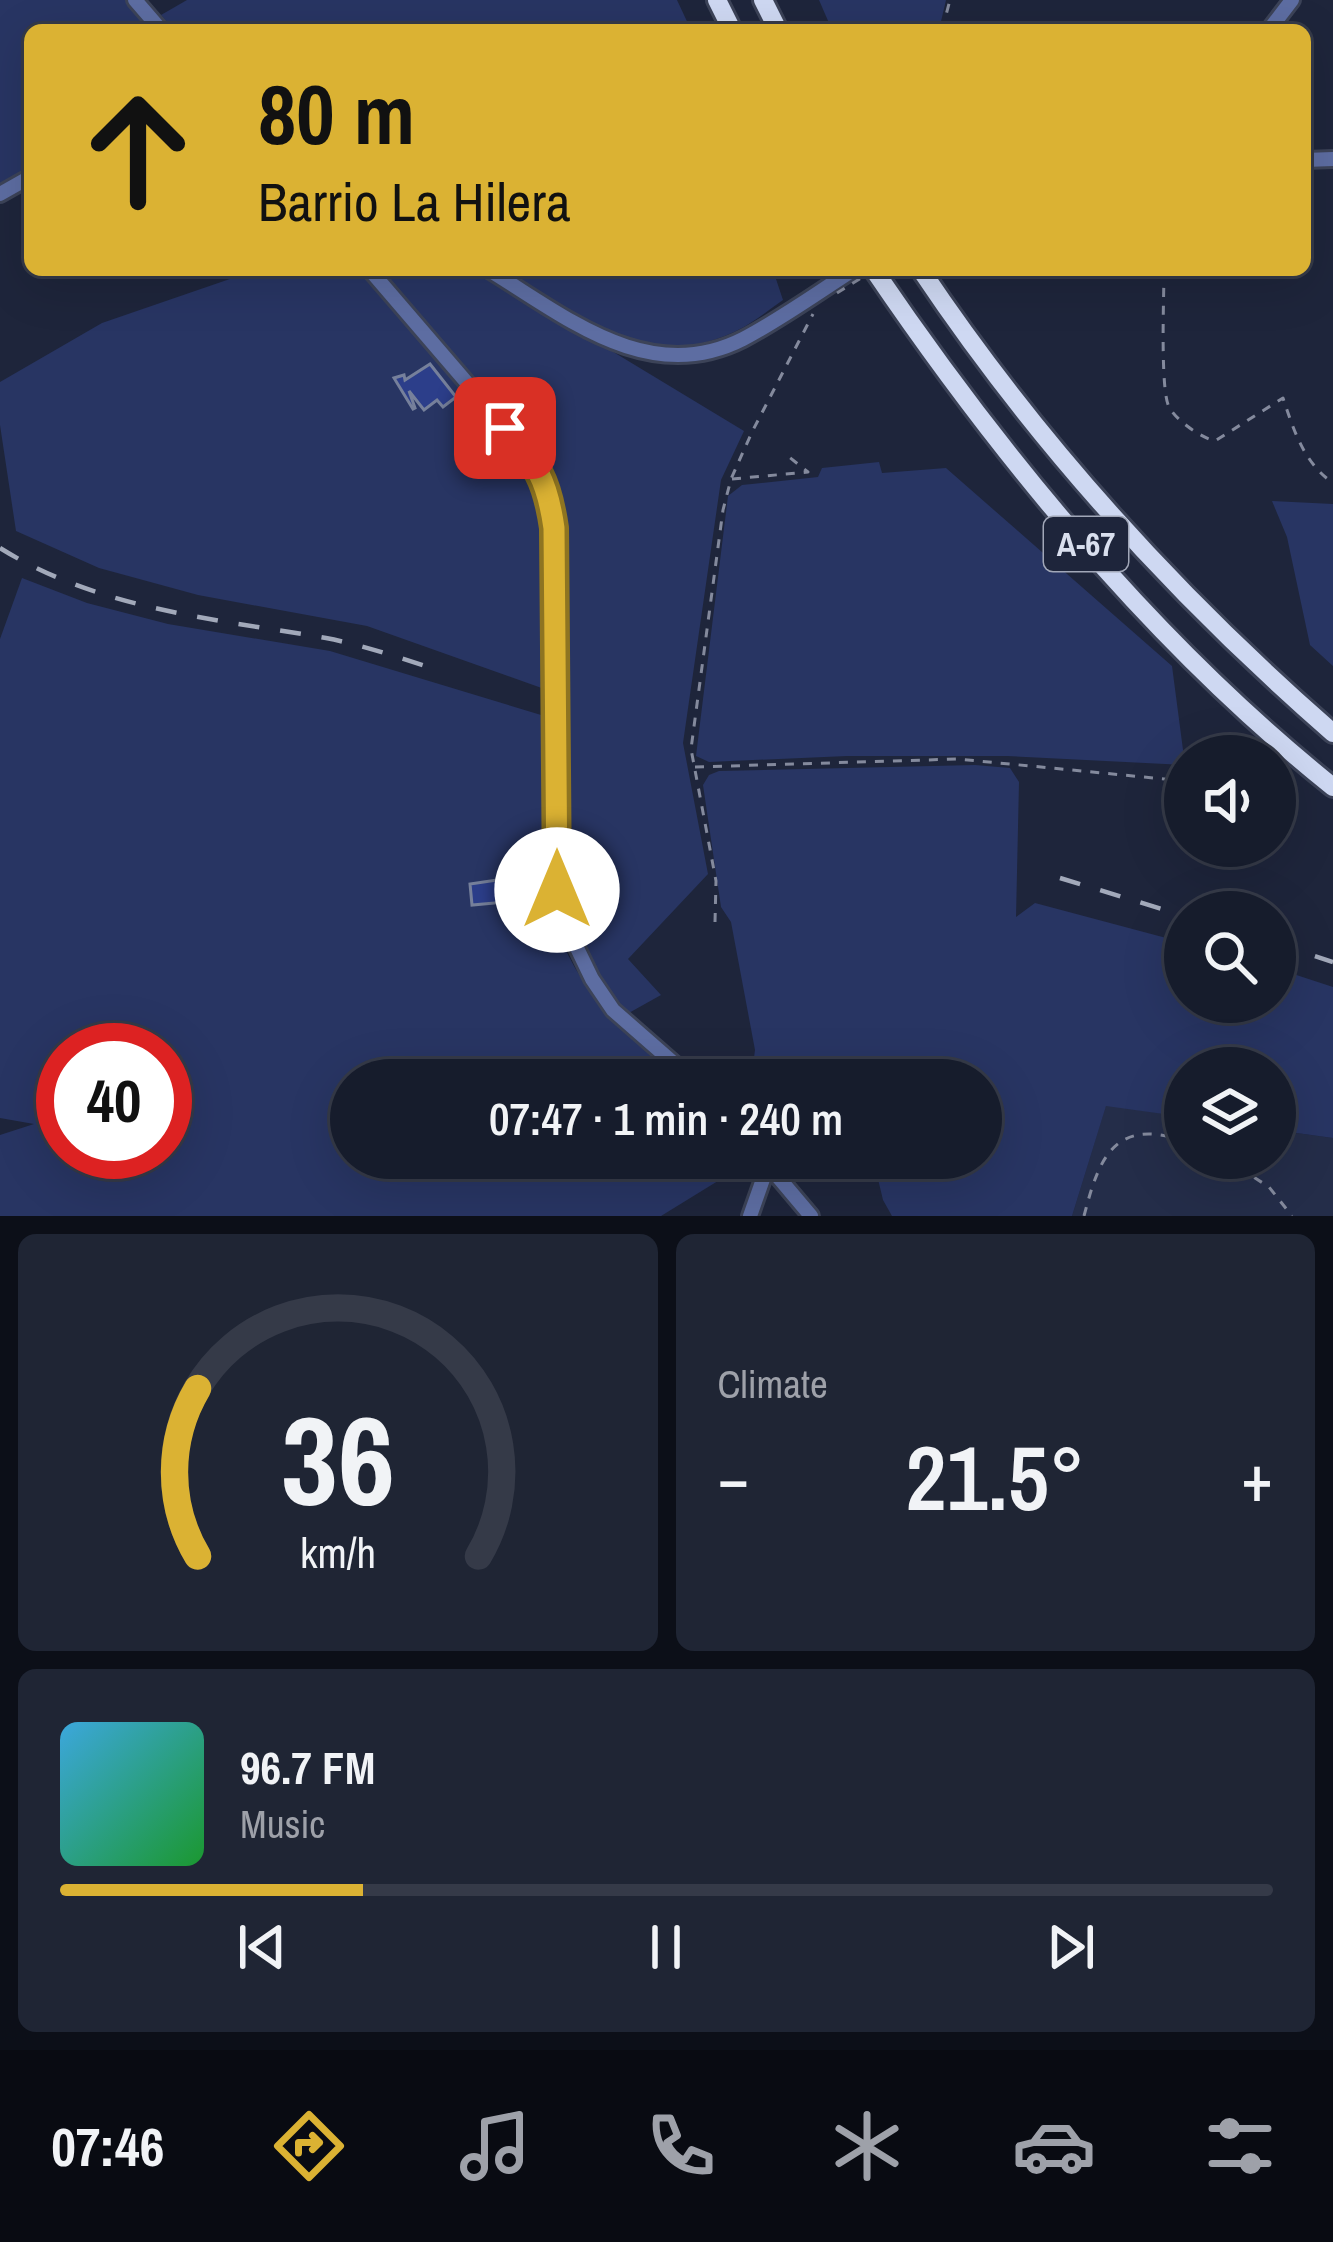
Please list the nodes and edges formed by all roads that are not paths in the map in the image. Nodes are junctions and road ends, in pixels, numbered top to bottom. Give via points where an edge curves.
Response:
1 (135, 0) edge
2 (1292, 0) edge
3 (156, 24) edge
4 (1274, 24) edge
5 (375, 276) edge
6 (499, 276) edge
7 (847, 276) edge
8 (878, 276) edge
9 (925, 276) edge
10 (1333, 733) edge
11 (1333, 787) edge
12 (669, 1059) edge
13 (760, 1179) edge
14 (780, 1179) edge
15 (750, 1216) edge
16 (811, 1216) edge

1 - 3 street
2 - 4 street
5 - 12 street via 545,484 554,528 557,890 592,979 613,1010
6 - 7 street via 604,339 663,354 727,346
8 - 11 highway, A-67 via 1102,564
9 - 10 highway, A-67 via 1106,510
13 - 15 street
14 - 16 street

